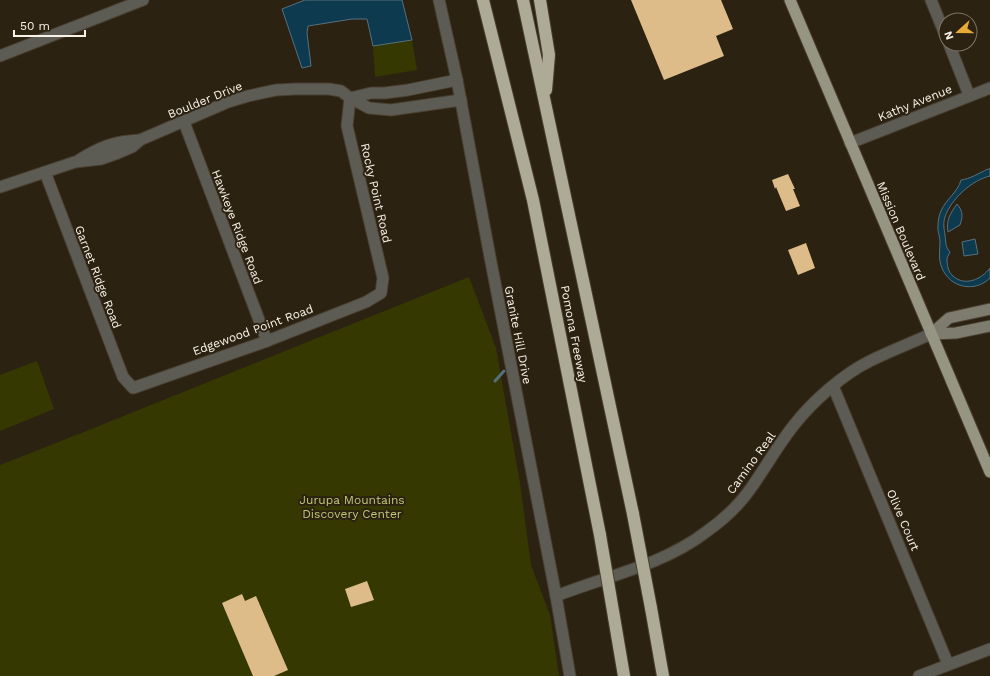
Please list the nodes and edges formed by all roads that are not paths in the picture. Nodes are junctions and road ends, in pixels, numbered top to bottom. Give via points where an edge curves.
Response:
1 (143, 0) edge
2 (439, 0) edge
3 (483, 0) edge
4 (523, 0) edge
5 (540, 0) edge
6 (790, 0) edge
7 (931, 0) edge
8 (938, 17) edge
9 (952, 52) edge
10 (0, 56) edge
11 (457, 80) junction
12 (990, 88) edge
13 (384, 93) junction
14 (969, 95) junction
15 (350, 98) junction
16 (461, 100) junction
17 (545, 103) junction
18 (384, 109) junction
19 (184, 122) junction
20 (850, 143) junction
21 (45, 172) junction
22 (0, 187) edge
23 (381, 293) joint
24 (990, 309) edge
25 (990, 326) edge
26 (931, 334) junction
27 (267, 341) junction
28 (833, 386) junction
29 (132, 388) joint
30 (990, 472) edge
31 (556, 596) junction
32 (990, 649) edge
33 (948, 664) junction
34 (570, 676) edge
35 (624, 676) edge
36 (663, 676) edge
37 (919, 676) edge

1 - 10 street
2 - 11 street, Granite Hill Drive
3 - 35 highway, Pomona Freeway, bridge via 533,200 600,535
4 - 17 highway, Pomona Freeway
5 - 17 highway via 549,55
6 - 20 main road, Mission Boulevard
7 - 8 street
9 - 14 street
11 - 13 street
11 - 16 street, Granite Hill Drive
12 - 14 street, Kathy Avenue
13 - 15 street
13 - 18 street
14 - 20 street, Kathy Avenue
15 - 18 street, Boulder Drive via 369,108
15 - 19 street, Boulder Drive via 341,92 328,89 265,92 228,102
15 - 23 street, Rocky Point Road via 348,126 383,278
16 - 18 street, Boulder Drive
16 - 31 street, Granite Hill Drive
17 - 36 highway, Pomona Freeway, bridge via 633,514
19 - 21 street, Boulder Drive via 140,140 124,140 106,145 75,162
19 - 27 street, Hawkeye Ridge Road
20 - 26 main road, Mission Boulevard
21 - 22 street, Boulder Drive
21 - 29 street, Garnet Ridge Road via 123,377
23 - 27 street, Edgewood Point Road via 366,302
24 - 26 main road, Camino Real via 949,318
25 - 26 main road, Camino Real via 956,333
26 - 28 street, Camino Real via 869,361
26 - 30 main road, Mission Boulevard
27 - 29 street, Edgewood Point Road
28 - 31 street, Camino Real via 794,425 750,489 727,515 707,532 668,556
28 - 33 street, Olive Court
31 - 34 street, Granite Hill Drive
32 - 33 street
33 - 37 street

